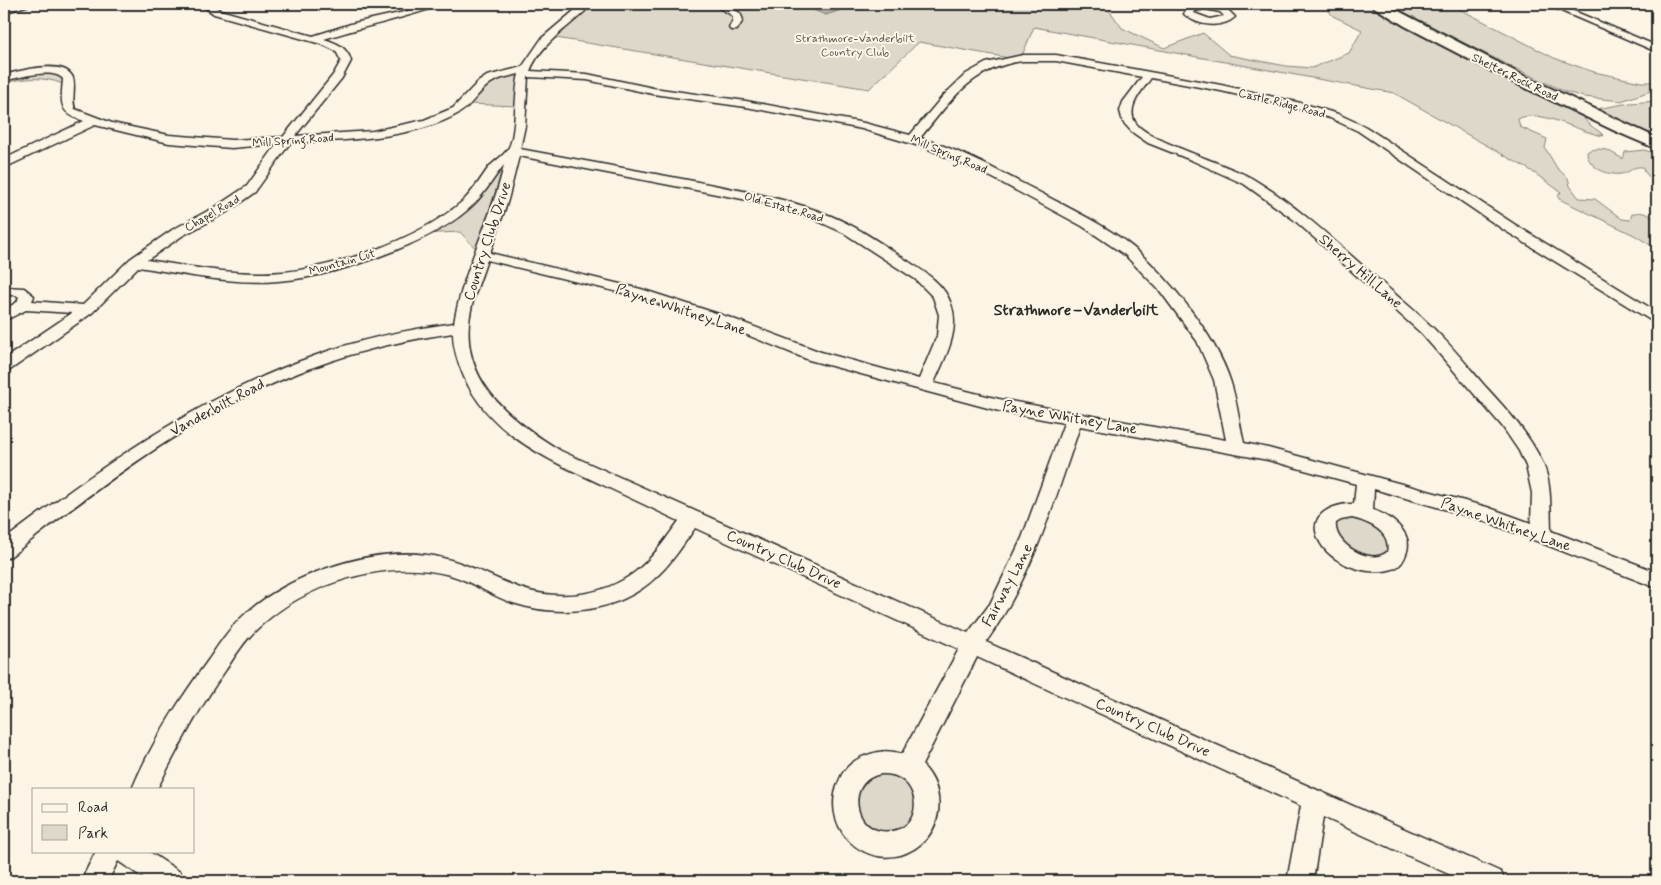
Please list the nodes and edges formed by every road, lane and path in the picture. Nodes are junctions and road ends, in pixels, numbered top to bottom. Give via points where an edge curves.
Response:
1 (27, 4) edge
2 (205, 4) edge
3 (224, 4) edge
4 (435, 4) edge
5 (586, 4) edge
6 (717, 4) edge
7 (1376, 4) edge
8 (1550, 4) edge
9 (4, 10) edge
10 (244, 18) junction
11 (734, 28) dead end
12 (314, 39) junction
13 (1657, 49) edge
14 (525, 72) junction
15 (1148, 75) junction
16 (4, 78) edge
17 (4, 83) edge
18 (68, 88) junction
19 (94, 121) junction
20 (913, 138) junction
21 (286, 140) junction
22 (1657, 144) edge
23 (513, 151) junction
24 (4, 164) edge
25 (482, 255) junction
26 (135, 262) junction
27 (4, 291) edge
28 (23, 305) junction
29 (87, 310) junction
30 (4, 316) edge
31 (1657, 318) edge
32 (461, 327) junction
33 (4, 366) edge
34 (924, 386) junction
35 (1074, 419) junction
36 (1236, 448) junction
37 (1366, 480) junction
38 (1363, 513) dead end
39 (692, 518) junction
40 (1541, 535) junction
41 (4, 552) edge
42 (1657, 580) edge
43 (972, 645) junction
44 (907, 769) dead end
45 (145, 788) edge
46 (1314, 800) junction
47 (109, 852) edge
48 (128, 852) edge
49 (94, 881) edge
50 (171, 881) edge
51 (1300, 881) edge
52 (1492, 881) edge

1 - 9 street
2 - 10 street, Chapel Road via 217,12
3 - 10 street, Chapel Road
4 - 12 street
5 - 14 street, Country Club Drive via 532,55
6 - 11 street via 737,15
7 - 22 main road, Shelter Rock Road via 1526,83
8 - 13 street
10 - 12 street, Chapel Road
12 - 21 street, Chapel Road via 340,49 346,61 338,76
14 - 20 street, Mill Spring Road via 593,78 653,91 746,104 847,122
14 - 21 street, Mill Spring Road via 491,78 457,110 427,124 373,134
14 - 23 street, Country Club Drive
15 - 20 street, Castle Ridge Road via 1056,58 1004,61 970,75
15 - 31 street, Castle Ridge Road via 1301,106 1362,129 1509,228
15 - 40 street, Sherry Hill Lane via 1126,111 1136,130 1152,141 1248,181 1298,216 1426,330 1508,422 1527,449 1534,466 1541,493
16 - 18 street, Mill Spring Road via 32,71 57,71 65,74
17 - 18 street via 44,79
18 - 19 street, Mill Spring Road via 70,110
19 - 21 street, Mill Spring Road via 143,134 198,142 232,144
19 - 24 street
20 - 36 street, Mill Spring Road via 998,175 1087,223 1130,252 1165,288 1204,340 1222,380
21 - 26 street, Chapel Road via 251,189
23 - 25 street, Country Club Drive via 509,175
23 - 26 street, Mountain Cut via 497,164 478,194 443,221 352,262 310,272 261,277
23 - 34 street, Old Estate Road via 758,198 799,209 838,225 893,258 938,292 944,304 946,331
25 - 32 street, Country Club Drive via 469,287
25 - 34 street, Payne Whitney Lane via 636,292 723,320 816,356
26 - 29 street, Chapel Road
27 - 28 street via 24,293 27,296
28 - 29 street
28 - 30 street
29 - 33 street, Chapel Road
32 - 39 street, Country Club Drive via 462,349 475,385 494,412 510,426 555,456
32 - 41 street, Vanderbilt Road via 365,345 319,359 248,388 152,443
34 - 35 street, Payne Whitney Lane
35 - 36 street, Payne Whitney Lane
35 - 43 street, Fairway Lane via 1032,538 997,610
36 - 37 street, Payne Whitney Lane
37 - 38 street
37 - 40 street, Payne Whitney Lane via 1487,514
39 - 43 street, Country Club Drive
39 - 45 street via 647,574 634,584 589,601 537,601 448,566 416,563 370,566 303,585 284,595 248,623 193,699
40 - 42 street, Payne Whitney Lane
43 - 44 street, Fairway Lane
43 - 46 street, Country Club Drive
46 - 51 street
46 - 52 street, Country Club Drive
47 - 49 street
48 - 50 street

